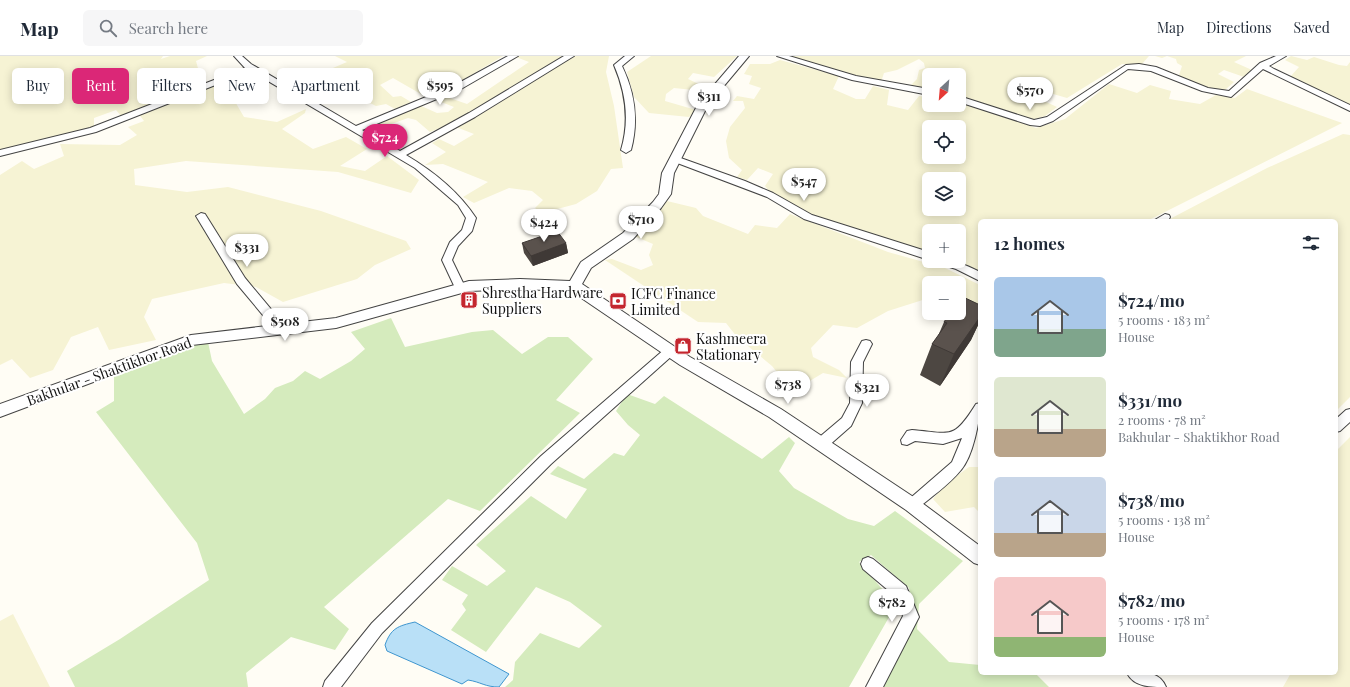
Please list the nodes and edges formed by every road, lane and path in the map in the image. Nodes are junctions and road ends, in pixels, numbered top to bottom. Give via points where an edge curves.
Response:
1 (238, 56) edge
2 (514, 56) edge
3 (570, 56) edge
4 (630, 56) edge
5 (744, 56) edge
6 (781, 56) edge
7 (1282, 56) edge
8 (1263, 65) junction
9 (252, 68) edge
10 (269, 78) edge
11 (214, 83) edge
12 (922, 91) edge
13 (966, 101) edge
14 (1350, 108) edge
15 (354, 130) junction
16 (626, 150) dead end
17 (0, 152) edge
18 (400, 155) junction
19 (675, 159) junction
20 (200, 216) dead end
21 (922, 254) edge
22 (964, 268) edge
23 (978, 276) edge
24 (574, 286) junction
25 (460, 289) junction
26 (281, 329) junction
27 (866, 344) dead end
28 (670, 351) junction
29 (0, 411) edge
30 (978, 411) edge
31 (1350, 414) edge
32 (971, 425) junction
33 (1338, 425) edge
34 (907, 440) dead end
35 (821, 444) junction
36 (912, 505) junction
37 (978, 555) edge
38 (868, 564) dead end
39 (1140, 675) edge
40 (331, 687) edge
41 (874, 687) edge
42 (1156, 687) edge

1 - 9 street
2 - 15 street via 458,87
3 - 18 street
4 - 16 street via 618,65 632,110 630,140
5 - 19 street via 703,104
6 - 12 street via 862,80
7 - 8 street
8 - 13 street via 1231,94 1223,94 1149,68 1134,65 1126,67 1040,123
8 - 14 street
10 - 15 street
11 - 17 street via 93,130
15 - 18 street
18 - 25 street via 418,166 461,203 471,218 467,231 454,244 447,260
19 - 21 street via 770,195 808,217
19 - 24 street via 668,173 664,194 648,216 618,244 586,265
20 - 26 street via 242,281
22 - 23 street
24 - 25 street, Bakhular - Shaktikhor Road via 520,284 470,286
24 - 28 street
25 - 26 street, Bakhular - Shaktikhor Road via 336,323
26 - 29 street, Bakhular - Shaktikhor Road via 191,340
27 - 35 street via 858,362 856,403 847,422
28 - 35 street via 775,413
28 - 40 street via 546,460 377,628
30 - 32 street
31 - 33 street
32 - 34 street via 959,435 949,438 939,440 912,435
32 - 36 street via 968,441 957,466
35 - 36 street
36 - 37 street
38 - 41 street via 901,591 911,617
39 - 42 street

